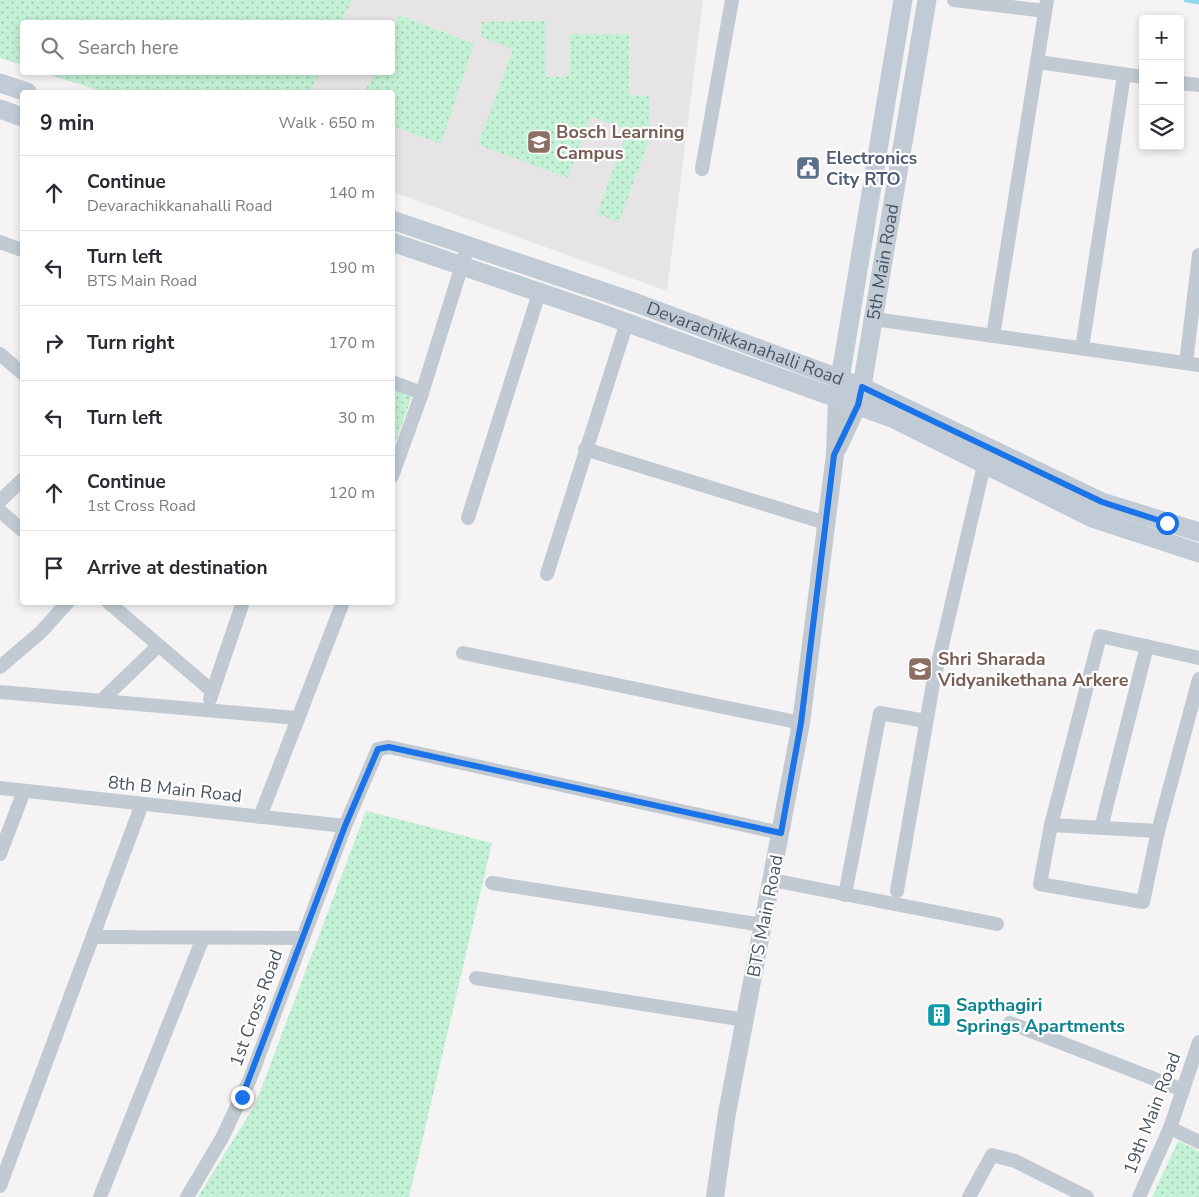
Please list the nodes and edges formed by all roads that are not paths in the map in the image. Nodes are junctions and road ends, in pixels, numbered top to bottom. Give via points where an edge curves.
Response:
1 (732, 0) edge
2 (903, 0) edge
3 (927, 0) edge
4 (954, 0) edge
5 (1046, 5) edge
6 (1038, 62) junction
7 (1124, 75) junction
8 (1139, 77) edge
9 (0, 83) edge
10 (1184, 83) edge
11 (1199, 85) edge
12 (21, 90) edge
13 (0, 109) edge
14 (20, 116) edge
15 (702, 169) dead end
16 (395, 221) edge
17 (0, 242) edge
18 (395, 243) edge
19 (468, 246) junction
20 (20, 249) edge
21 (1199, 255) edge
22 (461, 266) junction
23 (539, 293) junction
24 (874, 319) junction
25 (627, 322) junction
26 (993, 336) junction
27 (1082, 348) junction
28 (0, 354) edge
29 (1192, 364) edge
30 (20, 372) edge
31 (395, 383) edge
32 (862, 387) junction
33 (839, 388) junction
34 (422, 393) junction
35 (858, 405) junction
36 (585, 448) junction
37 (834, 455) junction
38 (984, 465) junction
39 (395, 468) edge
40 (20, 482) edge
41 (0, 501) edge
42 (0, 511) edge
43 (468, 518) dead end
44 (826, 523) junction
45 (20, 528) edge
46 (1199, 532) edge
47 (1199, 553) edge
48 (547, 574) dead end
49 (65, 605) edge
50 (111, 605) edge
51 (242, 605) edge
52 (342, 605) edge
53 (158, 646) junction
54 (1147, 646) junction
55 (462, 653) dead end
56 (1199, 658) edge
57 (0, 667) edge
58 (1199, 679) edge
59 (212, 691) junction
60 (0, 692) edge
61 (101, 701) junction
62 (206, 710) junction
63 (297, 718) junction
64 (926, 721) junction
65 (801, 723) junction
66 (0, 788) edge
67 (24, 791) junction
68 (142, 804) junction
69 (260, 817) junction
70 (1051, 825) junction
71 (345, 826) junction
72 (1101, 828) junction
73 (1158, 831) junction
74 (781, 833) junction
75 (0, 854) edge
76 (772, 880) junction
77 (492, 883) dead end
78 (897, 892) dead end
79 (846, 895) junction
80 (997, 924) dead end
81 (763, 926) junction
82 (93, 937) junction
83 (202, 938) junction
84 (302, 938) junction
85 (476, 978) dead end
86 (745, 1020) junction
87 (1010, 1024) dead end
88 (1199, 1042) edge
89 (1183, 1090) junction
90 (1170, 1128) junction
91 (1199, 1142) edge
92 (0, 1186) edge
93 (100, 1197) edge
94 (187, 1197) edge
95 (714, 1197) edge
96 (969, 1197) edge
97 (1087, 1197) edge
98 (1139, 1197) edge

1 - 15 street
2 - 33 main road, 5th Main Road
3 - 24 main road, 5th Main Road
4 - 5 street
5 - 6 street
6 - 7 street
6 - 26 street
7 - 8 street
7 - 27 street
9 - 12 main road
10 - 11 street
13 - 14 main road
16 - 19 main road, Devarachikkanahalli Road
17 - 20 street
18 - 22 main road, Devarachikkanahalli Road
19 - 22 street
19 - 33 main road, Devarachikkanahalli Road via 631,301
21 - 29 street
22 - 23 main road, Devarachikkanahalli Road
22 - 34 street
23 - 25 main road, Devarachikkanahalli Road
23 - 43 street
24 - 26 street
24 - 32 main road, 5th Main Road
25 - 33 main road, Devarachikkanahalli Road
25 - 36 street
26 - 27 street
27 - 29 street
28 - 30 street
31 - 34 street
32 - 33 main road, Devarachikkanahalli Road
32 - 35 main road, 5th Main Road
32 - 46 main road, Devarachikkanahalli Road via 1102,502
33 - 35 main road, Devarachikkanahalli Road
33 - 37 street, BTS Main Road
34 - 39 street
35 - 37 street, BTS Main Road
35 - 38 main road, Devarachikkanahalli Road via 892,418
36 - 44 street
36 - 48 street
37 - 44 street, BTS Main Road
38 - 47 main road, Devarachikkanahalli Road via 1092,518
38 - 64 street
40 - 41 street
42 - 45 street
44 - 65 street, BTS Main Road
49 - 57 street via 41,632
50 - 53 street
51 - 59 street
52 - 63 street
53 - 59 street
53 - 61 street
54 - 56 street
54 - 70 street via 1100,636
54 - 72 street
55 - 65 street
58 - 73 street
59 - 62 street
60 - 61 street
61 - 62 street
62 - 63 street
63 - 69 street
64 - 78 street
64 - 79 street via 880,713
65 - 74 street, BTS Main Road
66 - 67 street, 8th B Main Road
67 - 68 street, 8th B Main Road
67 - 75 street
68 - 69 street, 8th B Main Road
68 - 82 street
69 - 71 street, 8th B Main Road
70 - 72 street
70 - 73 street via 1040,884 1143,902
71 - 74 street, 1st Cross Road via 374,755 382,747
71 - 84 street, 1st Cross Road
72 - 73 street
74 - 76 street, BTS Main Road
76 - 79 street
76 - 81 street, BTS Main Road
77 - 81 street
79 - 80 street
81 - 86 street, BTS Main Road
82 - 83 street
82 - 92 street
83 - 84 street
83 - 93 street
84 - 94 street, 1st Cross Road via 242,1097
85 - 86 street
86 - 95 street, BTS Main Road via 726,1113
87 - 89 street
88 - 89 street, 19th Main Road
89 - 90 street, 19th Main Road
90 - 91 street
90 - 98 street, 19th Main Road
96 - 97 street via 992,1155 1014,1161

